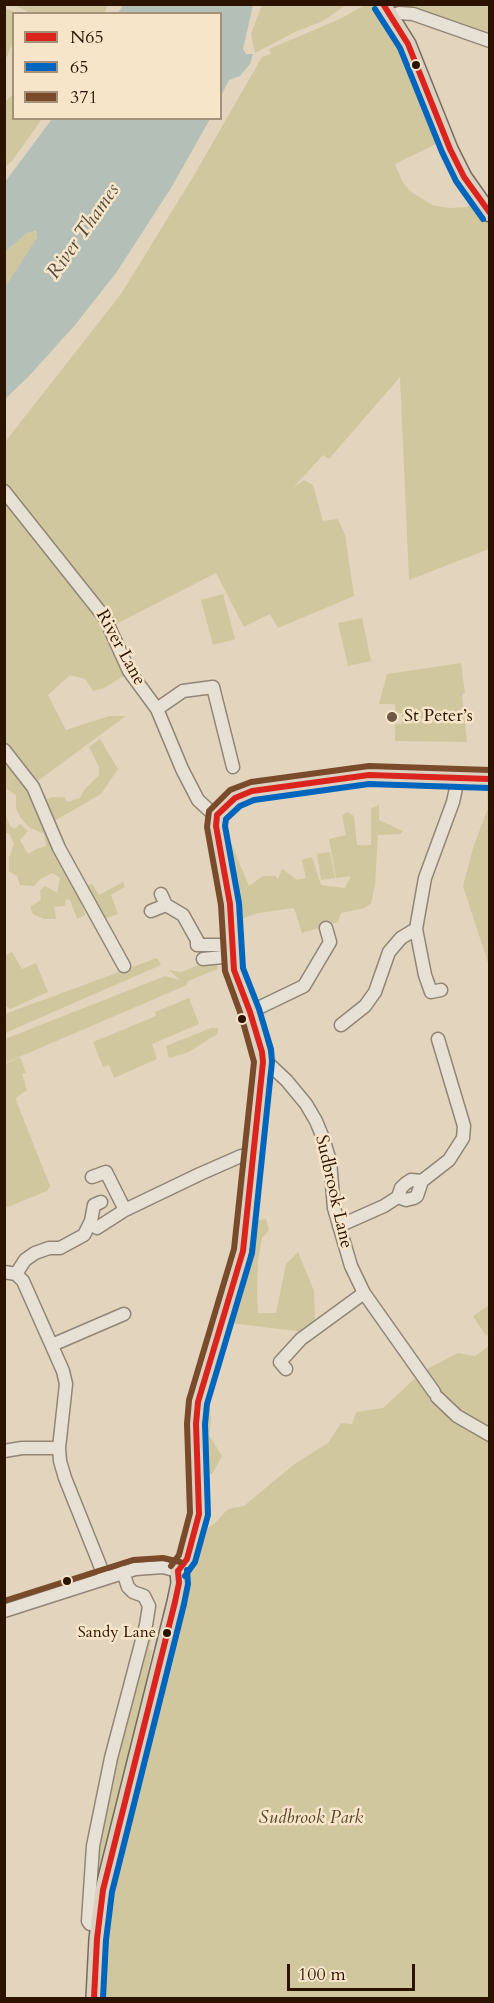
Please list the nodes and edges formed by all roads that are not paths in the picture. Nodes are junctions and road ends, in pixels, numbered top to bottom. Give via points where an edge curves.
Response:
1 (388, 10) edge
2 (489, 41) edge
3 (489, 214) edge
4 (4, 491) edge
5 (157, 709) junction
6 (4, 750) edge
7 (233, 767) dead end
8 (458, 779) junction
9 (489, 779) edge
10 (218, 815) junction
11 (152, 911) dead end
12 (326, 928) dead end
13 (416, 929) junction
14 (232, 950) junction
15 (203, 959) dead end
16 (124, 966) dead end
17 (432, 993) dead end
18 (250, 1012) junction
19 (341, 1025) dead end
20 (438, 1039) dead end
21 (262, 1062) junction
22 (252, 1157) junction
23 (92, 1177) dead end
24 (101, 1202) dead end
25 (125, 1210) junction
26 (339, 1226) junction
27 (93, 1229) junction
28 (10, 1273) edge
29 (364, 1293) junction
30 (124, 1314) dead end
31 (52, 1345) junction
32 (286, 1369) dead end
33 (489, 1435) edge
34 (59, 1448) junction
35 (4, 1452) edge
36 (178, 1571) junction
37 (123, 1572) junction
38 (105, 1578) junction
39 (4, 1611) edge
40 (98, 1926) junction
41 (94, 1998) edge

1 - 2 street via 413,14
1 - 3 main road via 415,60 450,149
4 - 5 street, River Lane via 105,618 129,671
5 - 7 street via 183,691 213,687
5 - 10 street, River Lane via 198,800
6 - 16 street via 33,787 59,848
8 - 9 main road
8 - 10 main road via 376,774 258,789 235,798
8 - 13 street via 425,878
10 - 14 main road via 216,826 230,904
11 - 14 street via 163,899 183,915 197,945
12 - 18 street via 330,942 304,986
13 - 17 street
13 - 19 street via 389,952 375,992 365,1006
14 - 15 street
14 - 18 main road via 235,975
18 - 21 main road
20 - 26 street via 464,1126 463,1138 449,1160 422,1181 417,1196 406,1200 398,1197
21 - 22 main road
21 - 26 street, Sudbrook Lane via 287,1082 316,1121 330,1161
22 - 25 street via 242,1156
22 - 36 main road via 243,1251 198,1402 199,1514 188,1559
23 - 25 street via 106,1172
24 - 27 street via 94,1205
25 - 27 street
26 - 29 street, Sudbrook Lane
27 - 28 street via 60,1248 35,1254
28 - 31 street via 23,1281
29 - 32 street via 301,1339 280,1362
29 - 33 street, Sudbrook Lane via 436,1394 457,1416
30 - 31 street
31 - 34 street via 66,1384
34 - 35 street
34 - 38 street via 65,1478
36 - 37 street via 158,1567
36 - 40 main road via 175,1602 107,1871
37 - 38 street
37 - 40 street via 128,1587 146,1599 149,1606 93,1846 87,1918 90,1924
38 - 39 street
40 - 41 main road

